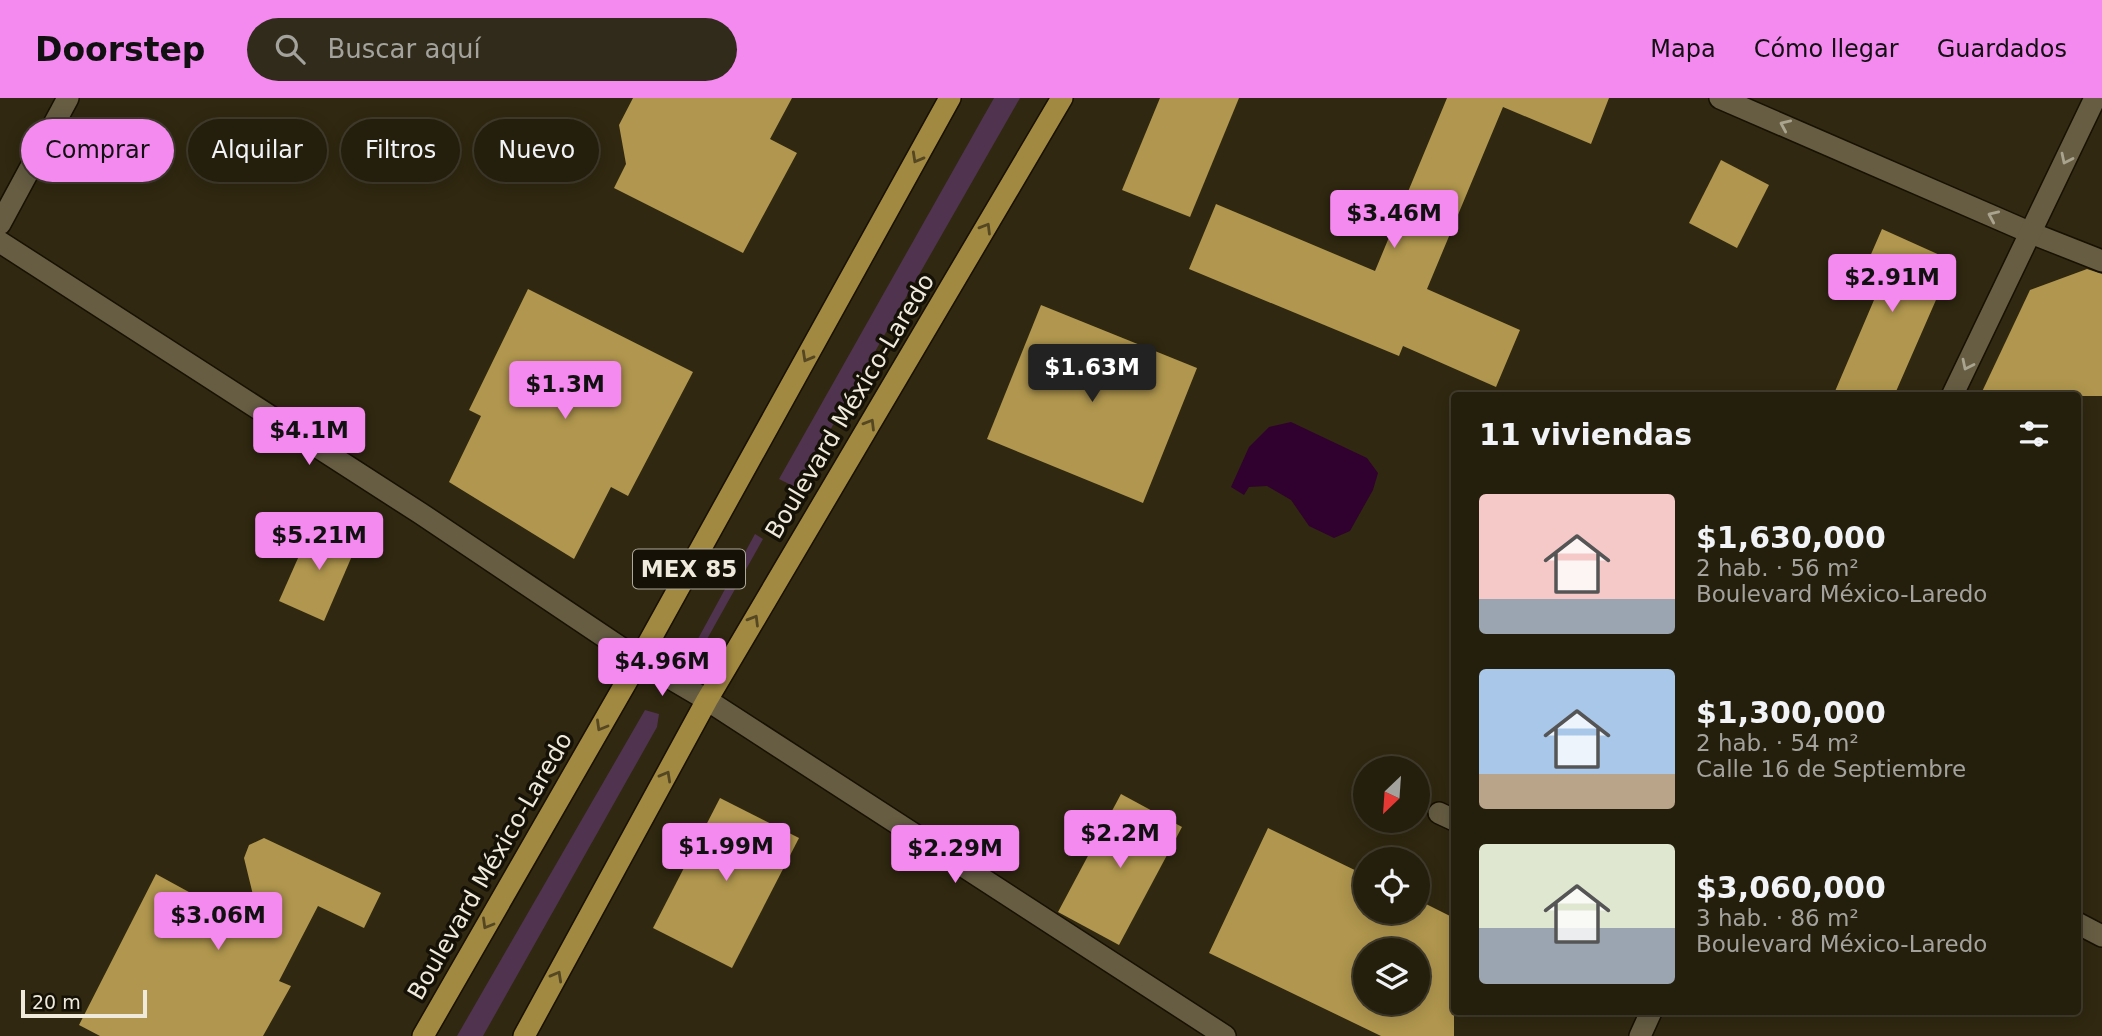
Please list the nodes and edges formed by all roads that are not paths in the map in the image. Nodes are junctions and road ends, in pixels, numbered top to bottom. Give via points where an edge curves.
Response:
1 (68, 98) edge
2 (950, 98) edge
3 (1062, 98) edge
4 (1720, 98) edge
5 (2095, 98) edge
6 (0, 224) edge
7 (2031, 233) junction
8 (0, 243) edge
9 (2102, 261) edge
10 (1954, 392) edge
11 (639, 660) junction
12 (707, 700) junction
13 (2081, 925) edge
14 (2102, 936) edge
15 (1650, 1015) edge
16 (423, 1036) edge
17 (524, 1036) edge
18 (1225, 1036) edge
19 (1640, 1036) edge

1 - 6 street
2 -> 11 main road, Boulevard México-Laredo / MEX 85
12 -> 3 main road, Boulevard México-Laredo / MEX 85
7 -> 4 street
5 -> 7 street
7 - 9 street
7 -> 10 street
8 - 11 street
11 - 12 street
11 -> 16 main road, Boulevard México-Laredo / MEX 85
17 -> 12 main road, Boulevard México-Laredo / MEX 85
12 - 18 street
13 - 14 street
15 - 19 street

